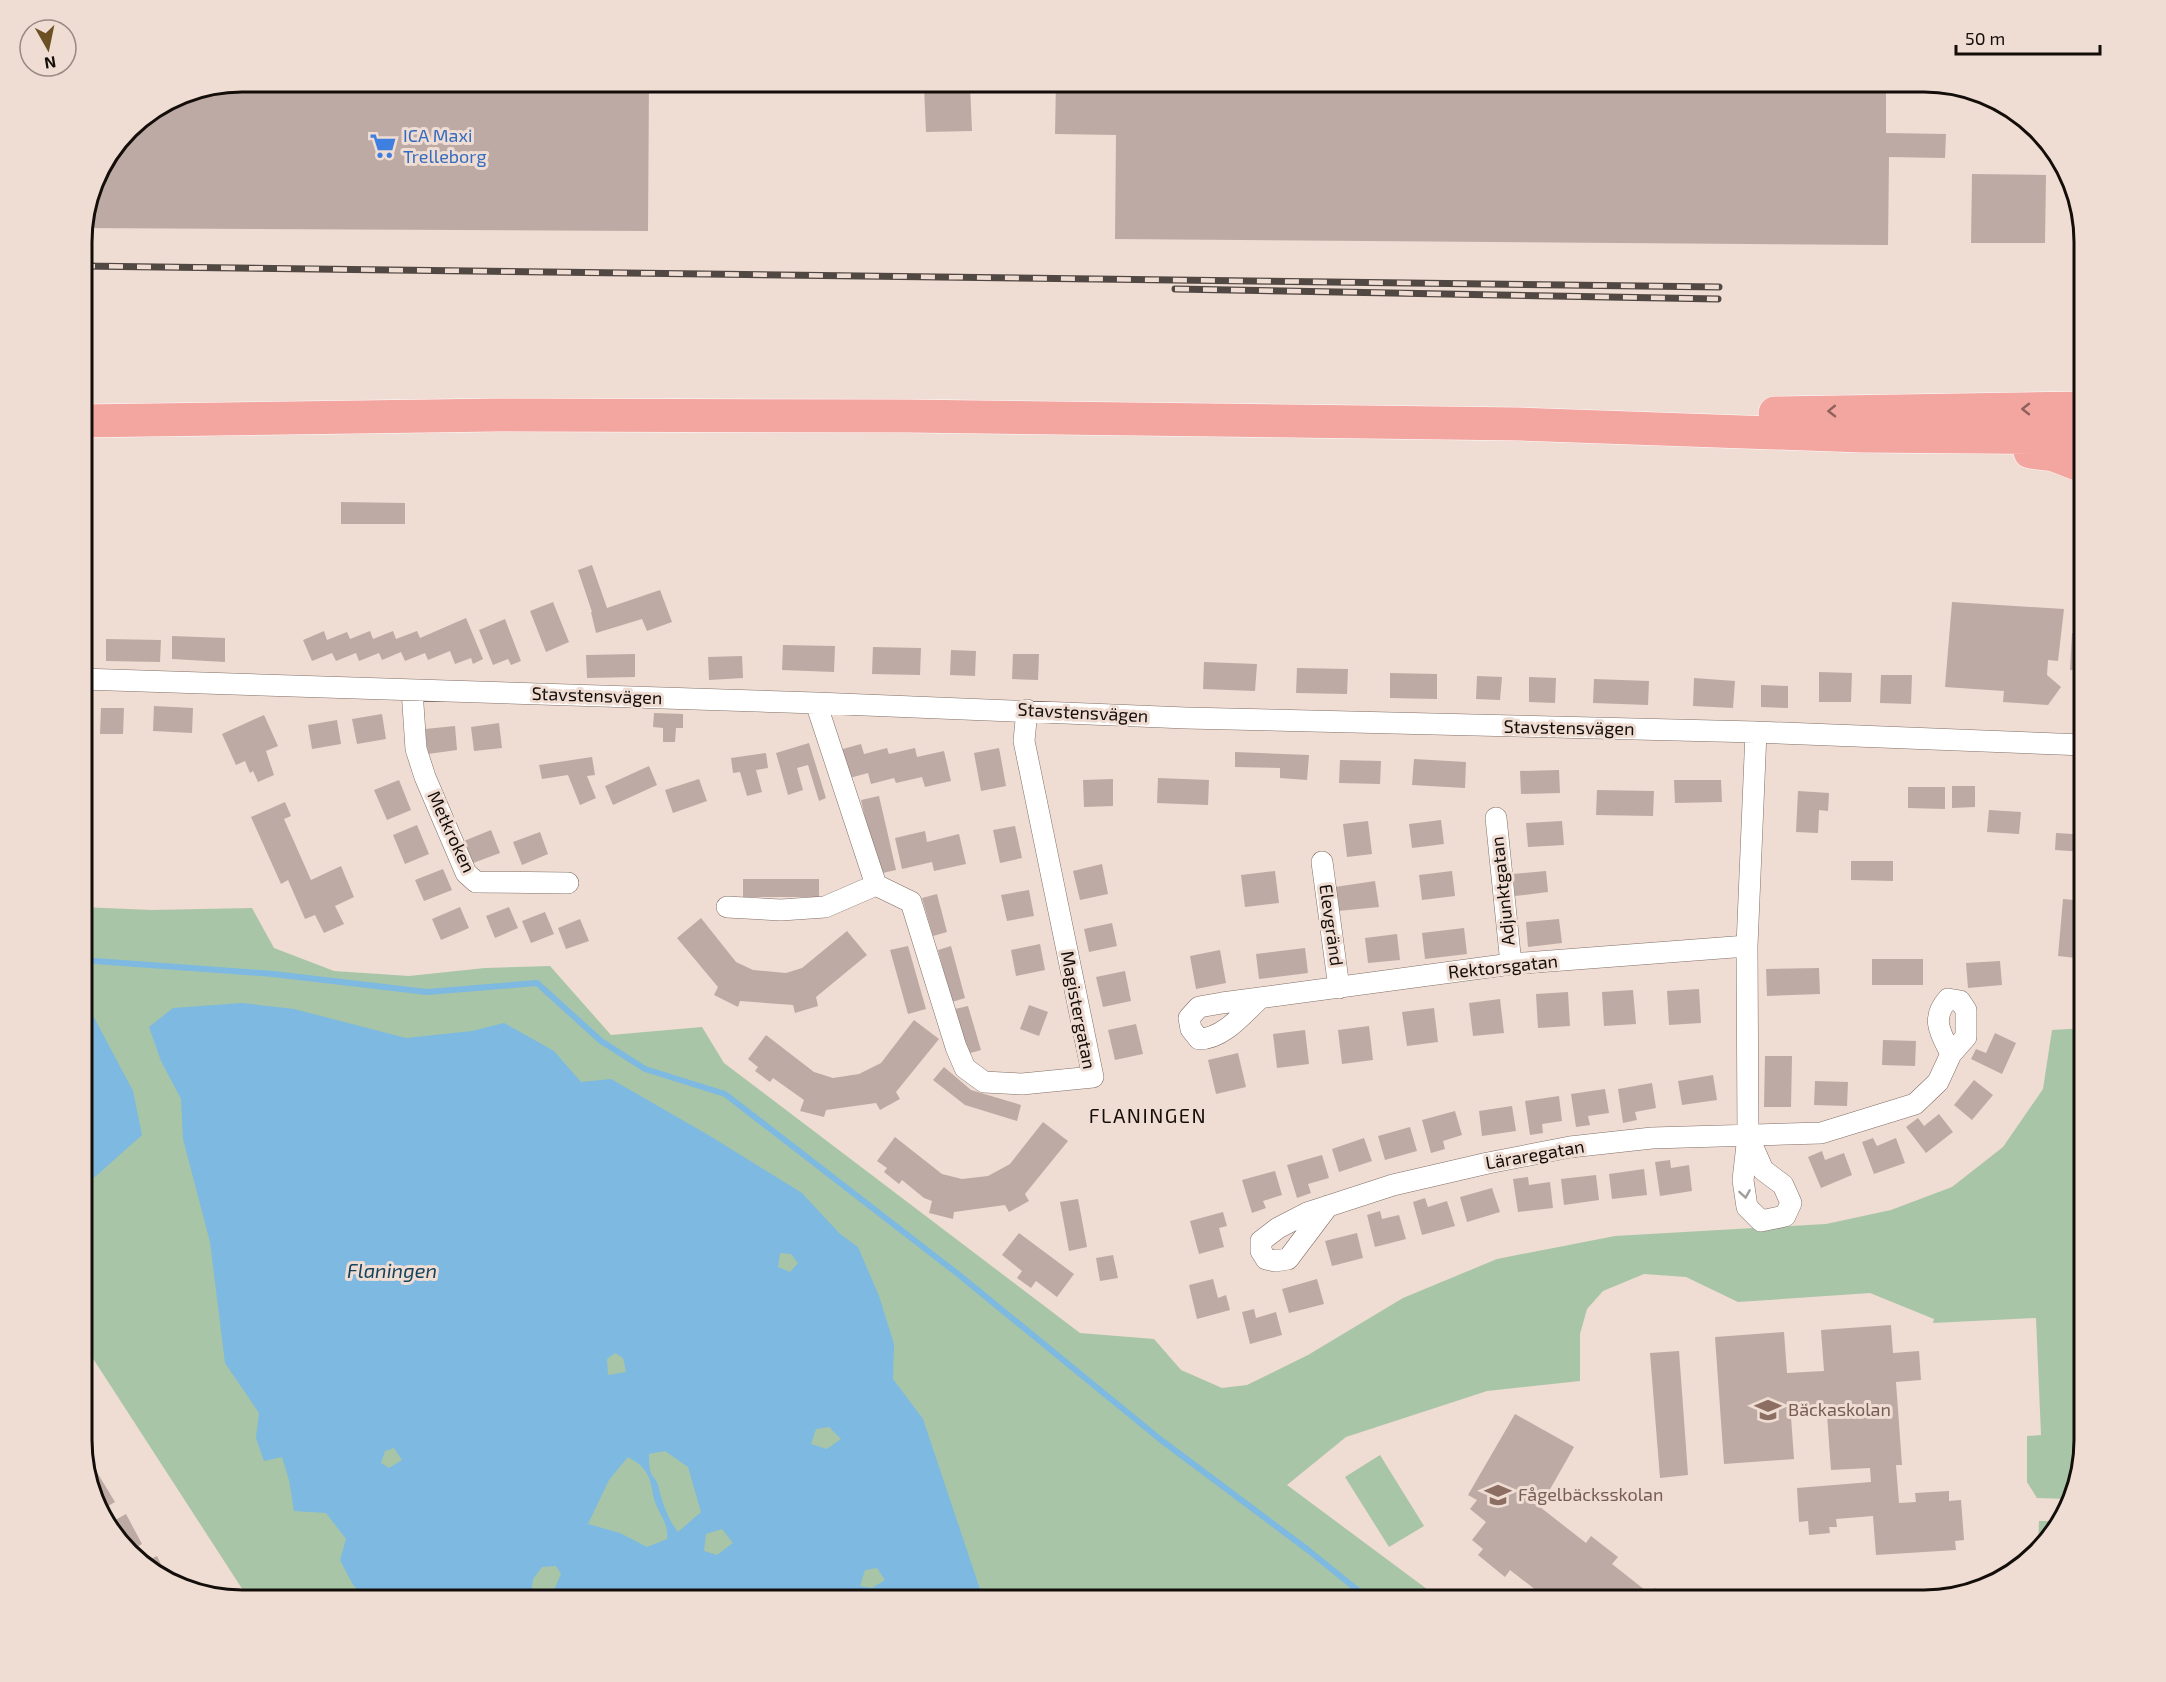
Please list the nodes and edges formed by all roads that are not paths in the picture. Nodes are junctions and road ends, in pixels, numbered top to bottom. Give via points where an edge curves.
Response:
1 (2074, 408) edge
2 (92, 421) edge
3 (1519, 424) junction
4 (1861, 435) junction
5 (2074, 438) edge
6 (2074, 463) edge
7 (92, 679) edge
8 (412, 690) junction
9 (816, 703) junction
10 (1027, 710) junction
11 (1756, 732) junction
12 (2074, 745) edge
13 (1496, 818) dead end
14 (1322, 862) dead end
15 (568, 883) dead end
16 (876, 885) junction
17 (727, 907) dead end
18 (1747, 946) junction
19 (1511, 964) junction
20 (1339, 988) junction
21 (1260, 998) dead end
22 (1951, 1054) dead end
23 (1748, 1136) junction
24 (1328, 1206) dead end

1 -> 3 highway via 1812,411
2 - 3 highway via 498,415
3 - 4 highway
4 - 5 highway
4 - 6 highway via 2017,450 2054,455
7 - 8 street, Stavstensvägen
8 - 9 street, Stavstensvägen
8 - 15 street, Metkroken via 416,749 466,873 476,882
9 - 10 street, Stavstensvägen
9 - 16 street
10 - 11 street, Stavstensvägen via 1186,718
10 - 16 street, Magistergatan via 1024,741 1093,1077 1022,1084 984,1082 965,1068 911,902
11 - 12 street, Stavstensvägen
11 - 18 street
13 - 19 street, Adjunktgatan
14 - 20 street, Elevgränd
16 - 17 street via 825,907
18 - 19 street, Rektorsgatan
18 - 23 street
19 - 20 street, Rektorsgatan
20 - 21 street, Rektorsgatan
22 - 23 street, Läraregatan via 1938,1082 1915,1104 1821,1133
23 - 24 street, Läraregatan via 1652,1138 1570,1147 1393,1185

